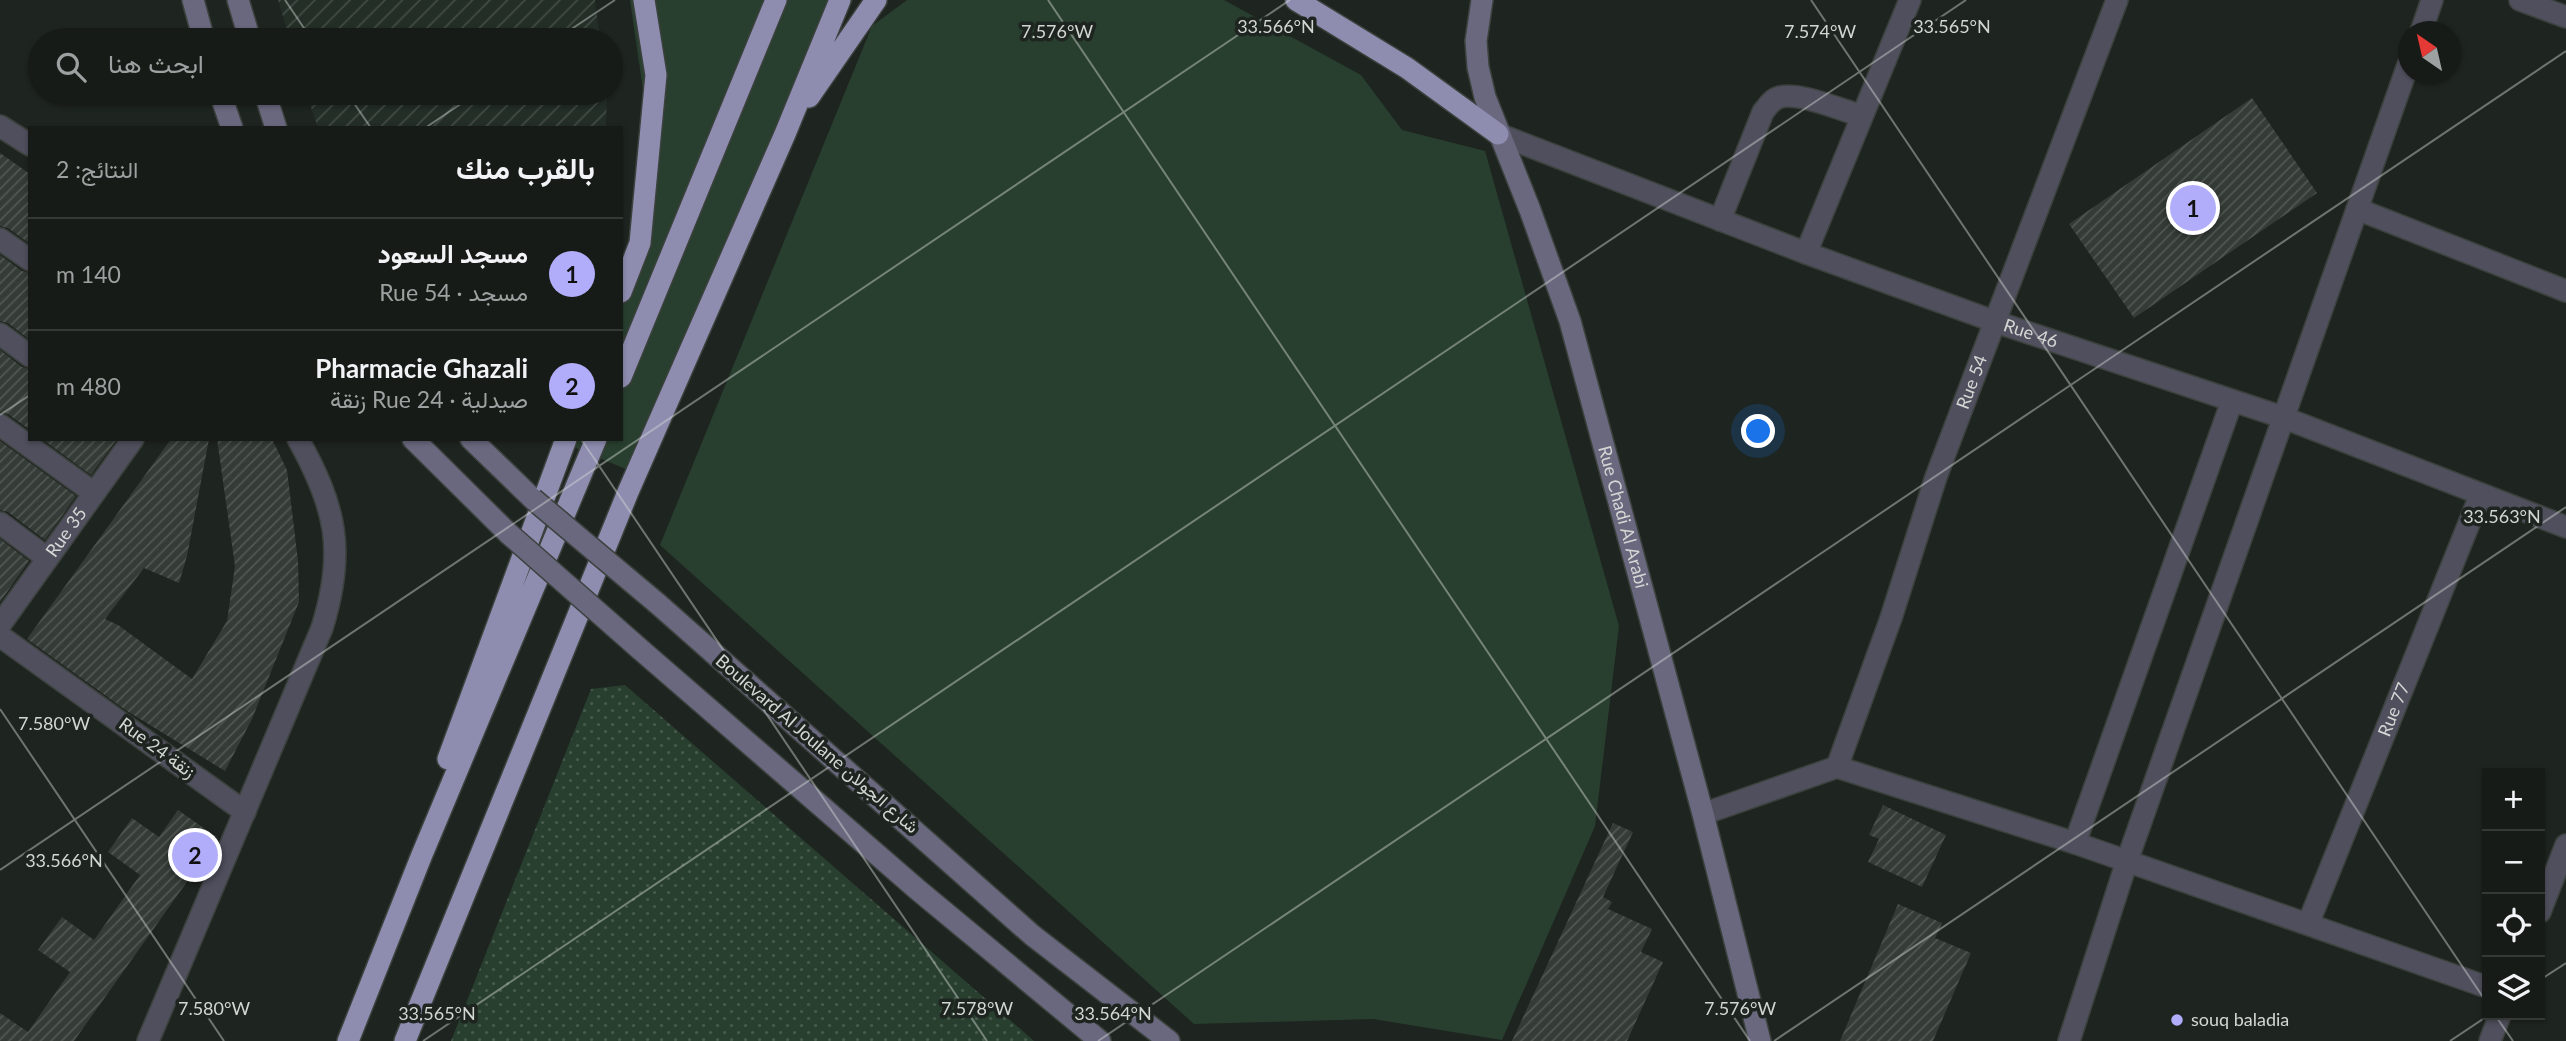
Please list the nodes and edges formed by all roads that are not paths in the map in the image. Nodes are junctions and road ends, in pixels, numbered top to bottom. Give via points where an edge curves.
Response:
1 (193, 0) edge
2 (238, 0) edge
3 (644, 0) edge
4 (776, 0) edge
5 (840, 0) edge
6 (876, 0) edge
7 (1296, 0) edge
8 (1482, 0) edge
9 (2117, 0) edge
10 (2432, 0) edge
11 (2520, 0) edge
12 (1908, 1) edge
13 (2566, 17) edge
14 (2425, 21) edge
15 (201, 28) edge
16 (246, 28) edge
17 (2402, 84) edge
18 (224, 105) edge
19 (269, 105) edge
20 (1862, 116) junction
21 (0, 126) edge
22 (231, 126) edge
23 (275, 126) edge
24 (785, 134) junction
25 (1498, 134) junction
26 (28, 144) edge
27 (2357, 209) junction
28 (1720, 220) junction
29 (0, 239) edge
30 (1806, 253) junction
31 (28, 259) edge
32 (623, 287) edge
33 (2566, 291) edge
34 (1996, 322) junction
35 (0, 334) edge
36 (28, 355) edge
37 (623, 372) edge
38 (2232, 401) junction
39 (2283, 417) junction
40 (0, 425) edge
41 (133, 441) edge
42 (299, 441) edge
43 (415, 441) edge
44 (473, 441) edge
45 (565, 441) edge
46 (595, 441) edge
47 (94, 493) junction
48 (2480, 496) junction
49 (0, 523) edge
50 (2566, 527) edge
51 (47, 558) junction
52 (0, 625) edge
53 (0, 636) edge
54 (1837, 768) junction
55 (245, 812) junction
56 (1703, 814) junction
57 (2075, 843) junction
58 (421, 857) junction
59 (2564, 858) edge
60 (2127, 861) junction
61 (2545, 901) edge
62 (2308, 924) junction
63 (2482, 985) edge
64 (2498, 1020) edge
65 (2075, 1039) edge
66 (148, 1041) edge
67 (348, 1041) edge
68 (405, 1041) edge
69 (1100, 1041) edge
70 (1169, 1041) edge
71 (1760, 1041) edge
72 (2490, 1041) edge

1 - 15 main road
2 - 16 main road
3 - 32 highway via 656,75 640,243
4 - 37 highway
5 - 24 highway
6 - 24 highway
7 - 25 highway via 1407,68
8 - 25 main road, Rue Chadi Al Arabi via 1476,41 1478,67
9 - 34 street, Rue 54
10 - 14 street
11 - 13 street
12 - 20 street
17 - 27 street
18 - 22 main road
19 - 23 main road
20 - 28 street via 1794,96 1772,101 1763,112
20 - 30 street
21 - 26 street
24 - 68 highway via 628,492
25 - 28 street, Rue 46
25 - 56 main road, Rue Chadi Al Arabi via 1570,321
27 - 33 street
27 - 39 street
28 - 30 street, Rue 46
29 - 31 street
30 - 34 street, Rue 46
34 - 38 street, Rue 46
34 - 54 street, Rue 54 via 1936,477
35 - 36 street
38 - 39 street, Rue 46
38 - 57 street
39 - 48 street, Rue 46
39 - 60 street
40 - 47 street
41 - 47 street, Rue 35
42 - 55 street via 330,509 333,584 322,628
43 - 69 main road, bridge via 509,534 641,650
44 - 70 main road, Boulevard Al Joulane شارع الجولان, bridge via 533,499 1032,934
45 - 58 highway via 444,770
46 - 58 highway
47 - 51 street, Rue 35
48 - 50 street, Rue 46
48 - 62 street, Rue 77
49 - 51 street
51 - 52 street, Rue 35
53 - 55 street, Rue 24 زنقة
54 - 56 street
54 - 57 street
55 - 66 street
56 - 71 main road, Rue Chadi Al Arabi
57 - 60 street
58 - 67 highway
59 - 61 street
60 - 62 street
60 - 65 street
62 - 63 street
64 - 72 street

